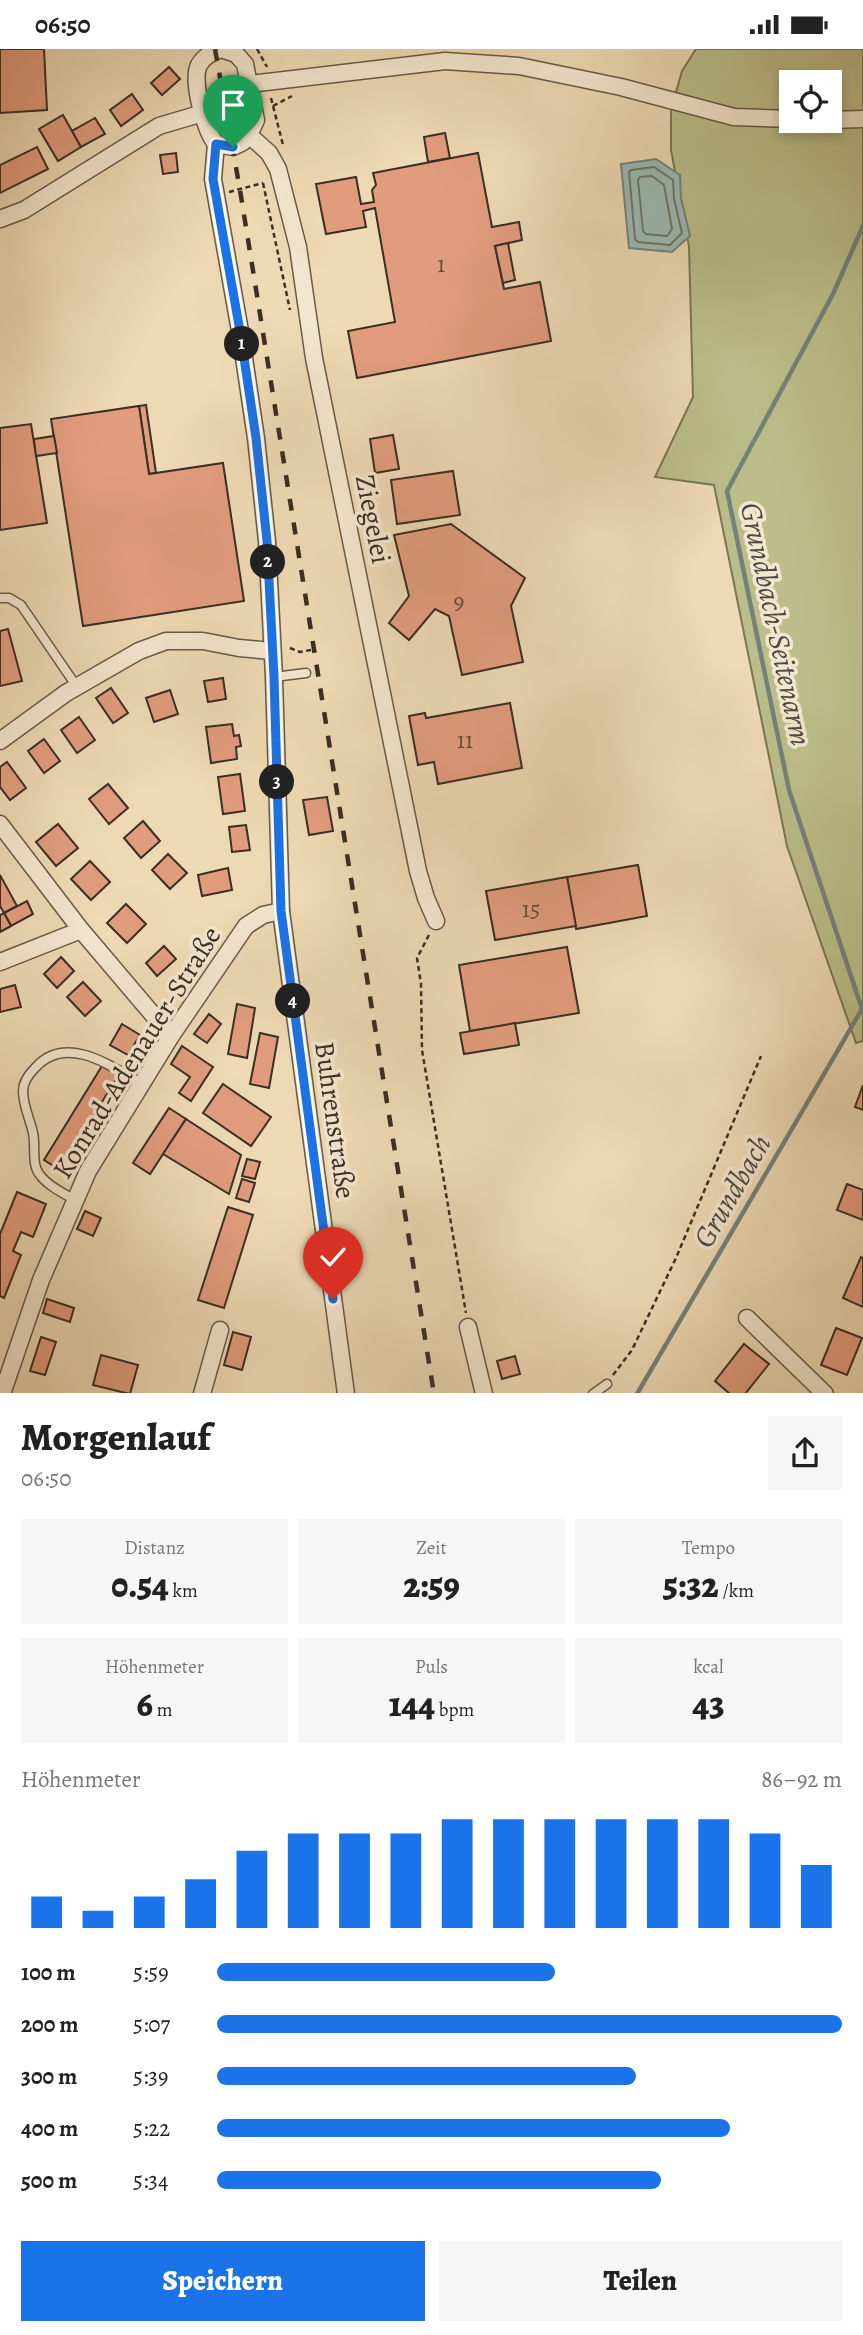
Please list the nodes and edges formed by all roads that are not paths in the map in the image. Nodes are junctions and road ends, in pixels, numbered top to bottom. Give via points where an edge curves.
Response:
1 (192, 49) edge
2 (231, 50) edge
3 (198, 66) junction
4 (250, 84) junction
5 (203, 113) junction
6 (779, 119) edge
7 (842, 120) edge
8 (863, 120) edge
9 (249, 135) junction
10 (216, 144) junction
11 (0, 219) edge
12 (0, 598) edge
13 (272, 651) junction
14 (306, 673) dead end
15 (274, 677) junction
16 (77, 687) junction
17 (0, 741) edge
18 (0, 824) edge
19 (281, 911) junction
20 (436, 921) road end
21 (81, 930) junction
22 (0, 962) edge
23 (171, 1036) junction
24 (142, 1084) junction
25 (75, 1200) junction
26 (747, 1318) dead end
27 (468, 1327) road end
28 (220, 1330) dead end
29 (6, 1358) edge
30 (607, 1384) road end
31 (2, 1393) edge
32 (202, 1393) edge
33 (345, 1393) edge
34 (484, 1393) edge
35 (594, 1393) edge
36 (824, 1393) edge

1 - 3 street
2 - 3 street via 206,55
2 - 4 street via 245,64
3 - 5 street
4 - 6 street via 444,61 519,66 734,117
4 - 9 street via 256,120
5 - 10 street
5 - 11 street via 159,126 24,210
7 - 8 street
9 - 10 street via 233,147
9 - 20 street, Ziegelei via 269,153 278,169 298,247 314,358 418,871
10 - 13 street, Buhrenstraße via 213,179 256,438
12 - 16 lane via 21,605
13 - 15 street, Buhrenstraße
13 - 16 street via 166,641 139,651
14 - 15 lane
15 - 19 street, Buhrenstraße
16 - 17 street
18 - 21 street
19 - 23 street, Konrad-Adenauer-Straße via 246,926
19 - 33 street, Buhrenstraße
21 - 22 street
21 - 23 street
23 - 24 street, Konrad-Adenauer-Straße
24 - 25 street, Konrad-Adenauer-Straße
24 - 25 lane via 104,1061 71,1052 58,1052 37,1065 25,1080 35,1168 48,1183
25 - 29 street, Konrad-Adenauer-Straße
26 - 36 street
27 - 34 street
28 - 32 street
29 - 31 street, Konrad-Adenauer-Straße
30 - 35 lane

